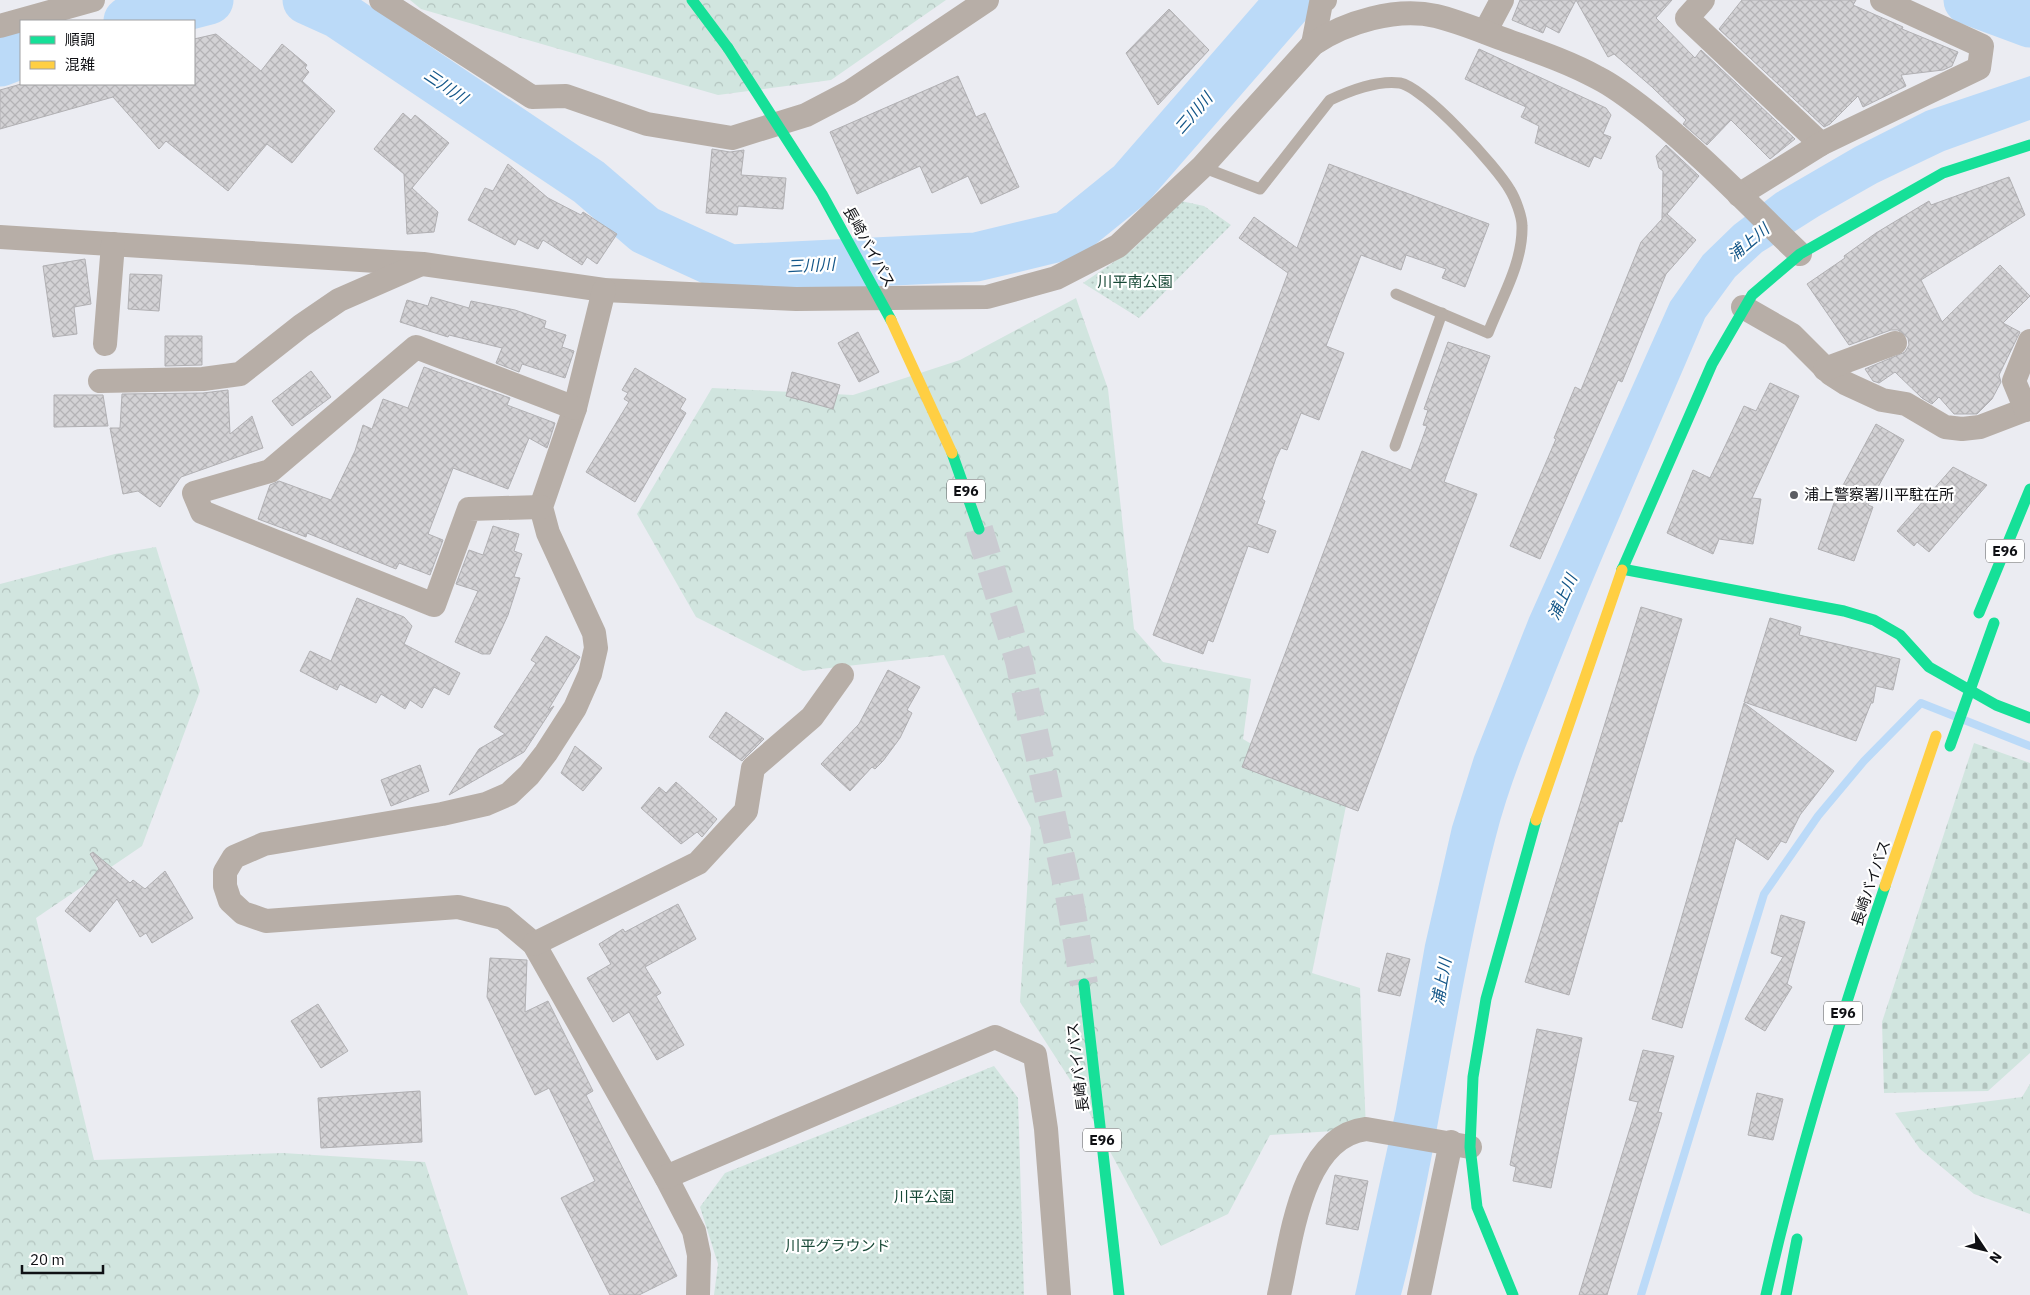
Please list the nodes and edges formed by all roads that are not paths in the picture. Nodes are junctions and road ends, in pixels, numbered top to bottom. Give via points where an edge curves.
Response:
1 (93, 0) edge
2 (381, 0) edge
3 (692, 0) edge
4 (987, 0) edge
5 (1502, 0) edge
6 (1703, 0) edge
7 (1321, 1) edge
8 (1895, 3) edge
9 (20, 20) edge
10 (21, 20) edge
11 (0, 26) edge
12 (1485, 32) junction
13 (1313, 44) junction
14 (1821, 144) junction
15 (2030, 145) edge
16 (1202, 167) junction
17 (1741, 197) junction
18 (0, 237) edge
19 (113, 244) junction
20 (1800, 254) junction
21 (423, 264) junction
22 (604, 290) junction
23 (1396, 294) dead end
24 (1743, 308) junction
25 (1442, 313) junction
26 (2030, 341) edge
27 (106, 344) dead end
28 (1896, 344) dead end
29 (1825, 369) junction
30 (100, 381) dead end
31 (575, 408) junction
32 (2028, 409) edge
33 (1395, 446) dead end
34 (2030, 489) edge
35 (541, 507) junction
36 (979, 529) tunnel mouth
37 (1622, 569) junction
38 (1978, 618) dead end
39 (1996, 619) dead end
40 (1960, 670) dead end
41 (842, 675) dead end
42 (1953, 689) dead end
43 (2030, 718) edge
44 (1938, 731) dead end
45 (1948, 751) dead end
46 (534, 944) junction
47 (1084, 984) tunnel mouth
48 (1461, 1144) junction
49 (666, 1177) junction
50 (1799, 1230) dead end
51 (698, 1295) edge
52 (1059, 1295) edge
53 (1119, 1295) edge
54 (1279, 1295) edge
55 (1419, 1295) edge
56 (1512, 1295) edge
57 (1766, 1295) edge
58 (1786, 1295) edge

1 - 10 street
2 - 4 street via 532,97 566,96 647,124 732,138 806,114 850,92
3 - 36 main road, 長崎バイパス / E96, bridge via 775,117 845,233 907,351 952,452
5 - 12 street
6 - 14 street via 1687,18
7 - 13 street
8 - 14 street via 1982,46 1979,68
9 - 11 street
12 - 13 street via 1435,16 1413,13 1348,27
12 - 17 street via 1599,78 1629,97 1692,148
13 - 16 street
14 - 17 street
15 - 20 main road via 1942,172
16 - 22 street via 1118,246 1056,278 987,297 796,299
16 - 25 lane via 1260,189 1330,100 1370,86 1400,83 1422,95 1470,140 1511,190 1522,224 1519,255 1488,333
17 - 20 street
18 - 19 street
19 - 21 street
19 - 27 street
20 - 24 main road via 1752,295
21 - 22 street
21 - 30 street via 339,300 240,374 203,379
22 - 31 street
23 - 25 lane
24 - 29 street via 1792,335
24 - 37 main road via 1712,364
25 - 33 lane
26 - 32 street via 2014,380
28 - 29 street
29 - 32 street via 1864,393 1906,404 1945,427 1980,427
31 - 35 street
31 - 35 street via 416,347 270,471 194,493 202,512 434,605 469,509
34 - 38 main road, E96
35 - 46 street via 548,533 587,613 596,648 590,674 575,708 529,775 509,794 486,804 264,844 234,857 225,872 230,901 243,913 266,921 458,907 503,918
37 - 43 main road via 1844,611 1874,620 1900,635 1929,667 1996,705
37 - 48 main road via 1547,784 1517,882 1486,999
39 - 45 main road, bridge
40 - 42 main road
41 - 46 street via 812,717 753,768 746,812 698,862
44 - 57 main road, 長崎バイパス / E96 via 1839,1025 1778,1236
46 - 49 street
47 - 53 main road, 長崎バイパス / E96
48 - 54 street via 1366,1129 1340,1139 1325,1152 1303,1193
48 - 55 street
48 - 56 main road via 1477,1207
49 - 51 street via 694,1232 699,1255
49 - 52 street via 995,1037 1035,1055 1046,1129
50 - 58 main road

